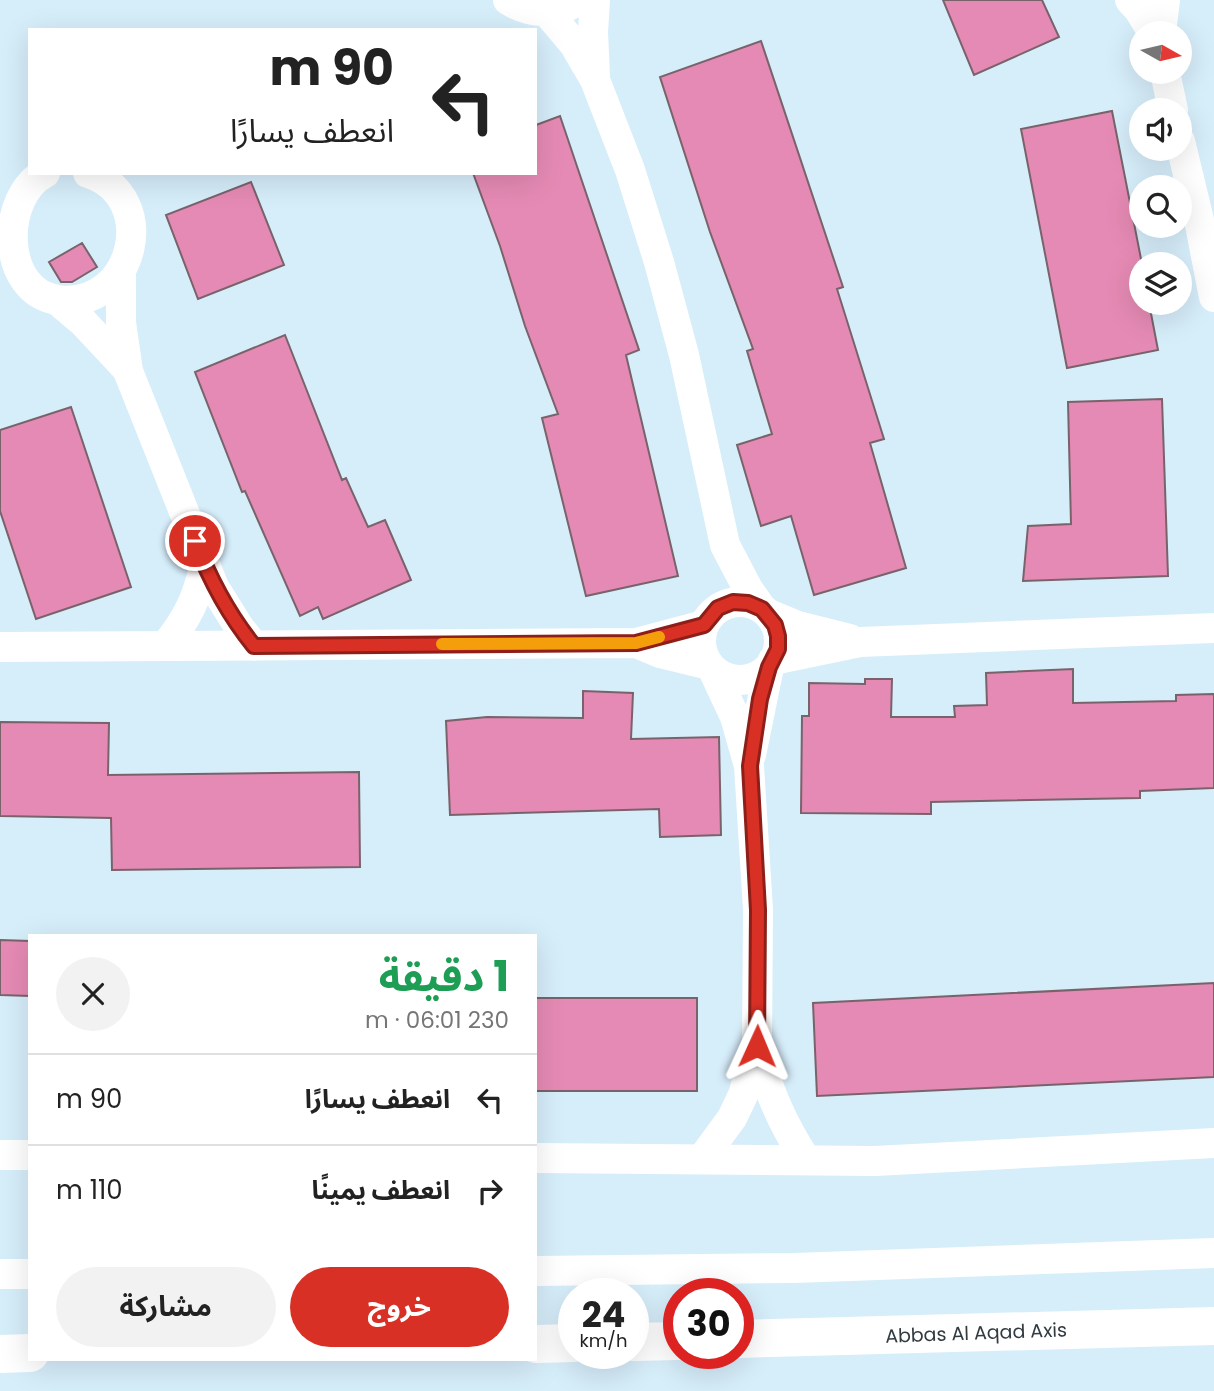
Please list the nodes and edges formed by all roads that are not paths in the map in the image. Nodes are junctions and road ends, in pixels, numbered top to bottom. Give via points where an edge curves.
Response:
1 (508, 0) edge
2 (580, 0) edge
3 (595, 0) edge
4 (1130, 0) edge
5 (1165, 0) edge
6 (547, 12) junction
7 (1145, 21) edge
8 (1162, 21) edge
9 (595, 80) junction
10 (1185, 161) edge
11 (40, 175) edge
12 (91, 175) edge
13 (121, 271) junction
14 (1214, 297) edge
15 (58, 300) junction
16 (128, 371) junction
17 (725, 545) junction
18 (204, 566) junction
19 (765, 612) junction
20 (705, 622) junction
21 (1210, 622) edge
22 (860, 642) junction
23 (636, 643) junction
24 (165, 646) junction
25 (254, 646) junction
26 (0, 647) edge
27 (771, 664) junction
28 (711, 668) junction
29 (750, 766) junction
30 (757, 1046) junction
31 (1214, 1143) edge
32 (0, 1154) edge
33 (28, 1155) edge
34 (537, 1158) edge
35 (702, 1159) junction
36 (806, 1160) junction
37 (1214, 1253) edge
38 (537, 1271) edge
39 (0, 1274) edge
40 (28, 1274) edge
41 (1214, 1326) edge
42 (754, 1339) edge
43 (558, 1343) edge
44 (537, 1344) edge
45 (28, 1353) edge
46 (0, 1354) edge

1 - 6 street
2 - 6 street
3 - 9 street
4 - 7 street
5 - 8 street
6 - 9 street via 574,44
9 - 17 street via 659,262 691,382
10 - 14 street
11 - 15 street via 19,189 7,206 1,226 2,247 21,283 38,295
12 - 13 street via 112,187 131,223 132,244
13 - 15 street via 98,293
13 - 16 street via 121,322
15 - 16 street
16 - 18 street
17 - 19 street
17 - 20 street via 720,583
18 - 24 street via 191,609
18 - 25 street via 226,608
19 - 20 street via 748,603 733,602 718,608
19 - 22 street
19 - 27 street via 778,636
20 - 23 street
20 - 28 street via 701,646
21 - 22 street
22 - 27 street
23 - 25 street
23 - 28 street
24 - 25 street
24 - 26 street
27 - 28 street via 757,676 742,680 727,678
27 - 29 street via 760,699
28 - 29 street via 735,717
29 - 30 street via 758,910
30 - 35 street via 732,1118
30 - 36 street via 775,1106
31 - 36 street via 875,1161
32 - 33 street
34 - 35 street
35 - 36 street
37 - 38 street via 794,1268
39 - 40 street
41 - 42 main road, Abbas Al Aqad Axis
43 - 44 main road
45 - 46 main road

